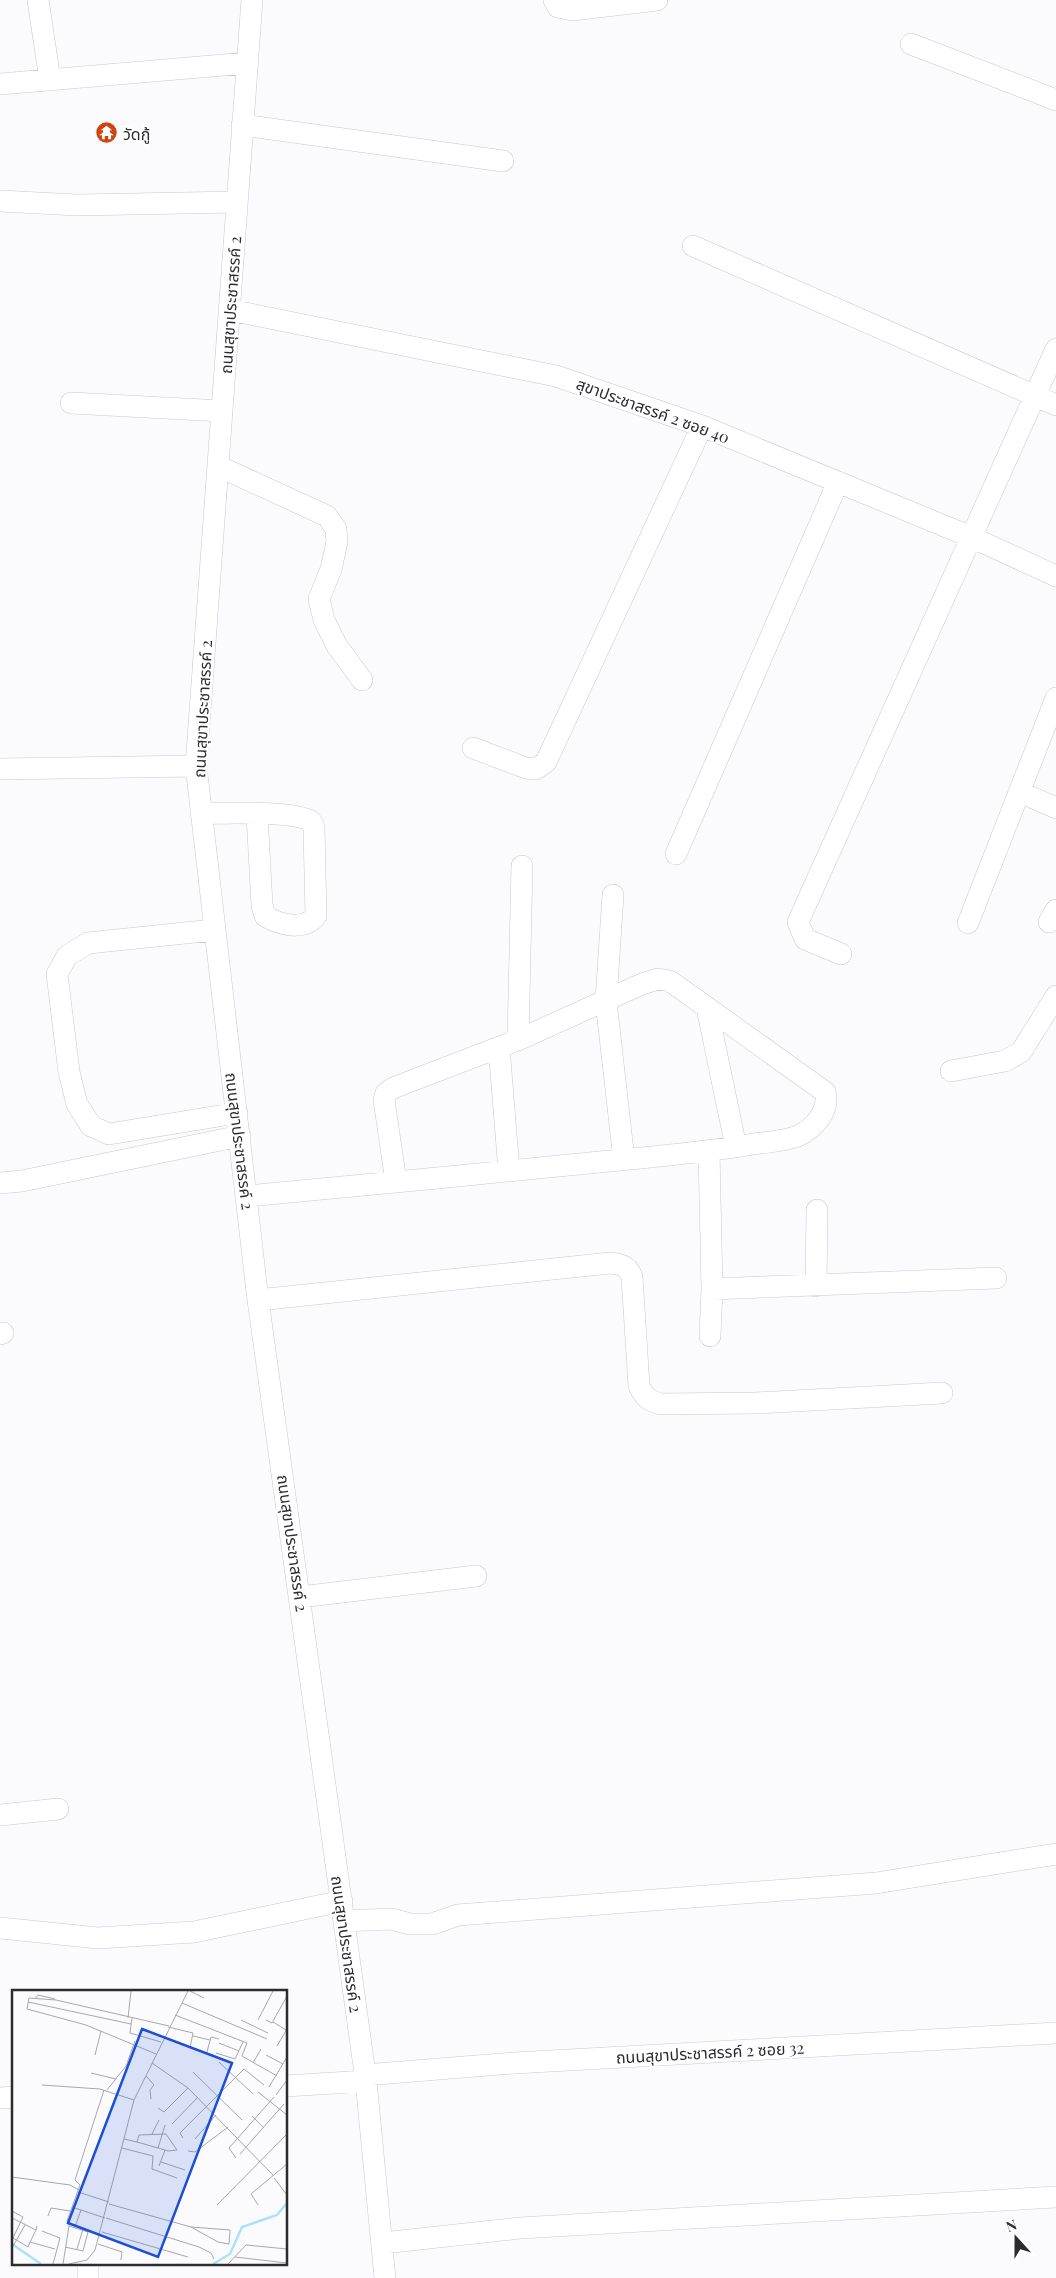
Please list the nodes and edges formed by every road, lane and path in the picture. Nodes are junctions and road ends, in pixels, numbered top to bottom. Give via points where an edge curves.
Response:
1 (38, 0) edge
2 (252, 0) edge
3 (554, 0) edge
4 (657, 0) edge
5 (911, 44) dead end
6 (247, 63) junction
7 (50, 80) junction
8 (0, 84) edge
9 (1056, 100) edge
10 (242, 125) junction
11 (503, 162) dead end
12 (0, 201) edge
13 (236, 202) junction
14 (693, 246) dead end
15 (230, 310) junction
16 (1056, 349) edge
17 (1035, 396) junction
18 (71, 403) dead end
19 (1056, 405) edge
20 (222, 411) junction
21 (702, 426) junction
22 (218, 466) junction
23 (838, 482) junction
24 (971, 537) junction
25 (1056, 576) edge
26 (362, 680) dead end
27 (1056, 698) edge
28 (473, 748) dead end
29 (196, 766) junction
30 (0, 769) edge
31 (1020, 792) junction
32 (1056, 808) edge
33 (201, 813) junction
34 (258, 815) junction
35 (676, 854) dead end
36 (522, 866) dead end
37 (613, 895) dead end
38 (968, 923) dead end
39 (214, 930) junction
40 (841, 954) dead end
41 (1056, 996) edge
42 (606, 1001) junction
43 (707, 1008) junction
44 (508, 1044) junction
45 (951, 1071) dead end
46 (236, 1113) junction
47 (240, 1136) junction
48 (736, 1147) junction
49 (709, 1152) junction
50 (624, 1160) junction
51 (509, 1171) junction
52 (396, 1182) junction
53 (0, 1183) edge
54 (247, 1196) junction
55 (817, 1210) dead end
56 (996, 1278) dead end
57 (816, 1286) junction
58 (712, 1289) junction
59 (258, 1300) junction
60 (710, 1336) dead end
61 (942, 1393) dead end
62 (476, 1576) dead end
63 (300, 1597) junction
64 (58, 1809) dead end
65 (0, 1815) edge
66 (1056, 1854) edge
67 (343, 1911) junction
68 (0, 1928) edge
69 (1056, 2033) edge
70 (366, 2078) junction
71 (288, 2086) edge
72 (1056, 2198) edge
73 (383, 2243) junction
74 (386, 2278) edge

1 - 7 street
2 - 6 street, ถนนสุขาประชาสรรค์ 2
3 - 4 street via 558,7 572,10
5 - 9 street
6 - 7 street
6 - 10 street, ถนนสุขาประชาสรรค์ 2
7 - 8 street
10 - 11 street
10 - 13 street, ถนนสุขาประชาสรรค์ 2
12 - 13 street via 77,205
13 - 15 street, ถนนสุขาประชาสรรค์ 2
14 - 17 street
15 - 20 street, ถนนสุขาประชาสรรค์ 2
15 - 21 street, สุขาประชาสรรค์ 2 ซอย 40 via 556,376
16 - 17 street
17 - 19 street
17 - 24 street
18 - 20 street
20 - 22 street, ถนนสุขาประชาสรรค์ 2
21 - 23 street, สุขาประชาสรรค์ 2 ซอย 40
21 - 28 street via 546,762 536,769 526,768
22 - 26 street via 326,516 336,529 337,542 331,569 319,599 336,646
22 - 29 street, ถนนสุขาประชาสรรค์ 2
23 - 24 street, สุขาประชาสรรค์ 2 ซอย 40
23 - 35 street
24 - 25 street, สุขาประชาสรรค์ 2 ซอย 40
24 - 40 street via 798,922 805,938
27 - 31 street
29 - 30 street
29 - 33 street, ถนนสุขาประชาสรรค์ 2
31 - 32 street
31 - 38 street
33 - 34 street
33 - 39 street, ถนนสุขาประชาสรรค์ 2
34 - 34 street via 262,905 266,916 275,922 310,923 316,916 314,828 311,821 304,817
36 - 44 street
37 - 42 street
39 - 46 street, ถนนสุขาประชาสรรค์ 2
39 - 46 street via 88,943 67,956 57,974 60,1003 77,1104 91,1126 109,1134
41 - 45 street via 1021,1052 1005,1062
42 - 43 street via 658,979 670,982
42 - 44 street
42 - 50 street
43 - 48 street
43 - 48 street via 825,1092 828,1102 823,1114 799,1135
44 - 51 street
44 - 52 street via 386,1093 384,1100
46 - 47 street, ถนนสุขาประชาสรรค์ 2
47 - 53 street
47 - 54 street, ถนนสุขาประชาสรรค์ 2
48 - 49 street
49 - 50 street
49 - 58 street
50 - 51 street
51 - 52 street
52 - 54 street
54 - 59 street, ถนนสุขาประชาสรรค์ 2
55 - 57 street
56 - 57 street
57 - 58 street
58 - 60 street
59 - 61 street via 610,1262 630,1270 638,1386 650,1401 661,1404 756,1403
59 - 63 street, ถนนสุขาประชาสรรค์ 2
62 - 63 street
63 - 67 street, ถนนสุขาประชาสรรค์ 2
64 - 65 street
66 - 67 street via 876,1884 458,1915 429,1908 412,1910 391,1919
67 - 68 street via 194,1932 98,1938
67 - 70 street, ถนนสุขาประชาสรรค์ 2
69 - 70 street, ถนนสุขาประชาสรรค์ 2 ซอย 32 via 524,2063
70 - 71 street, ถนนสุขาประชาสรรค์ 2 ซอย 32
70 - 73 street, ถนนสุขาประชาสรรค์ 2
72 - 73 street via 520,2228
73 - 74 street, ถนนสุขาประชาสรรค์ 2

